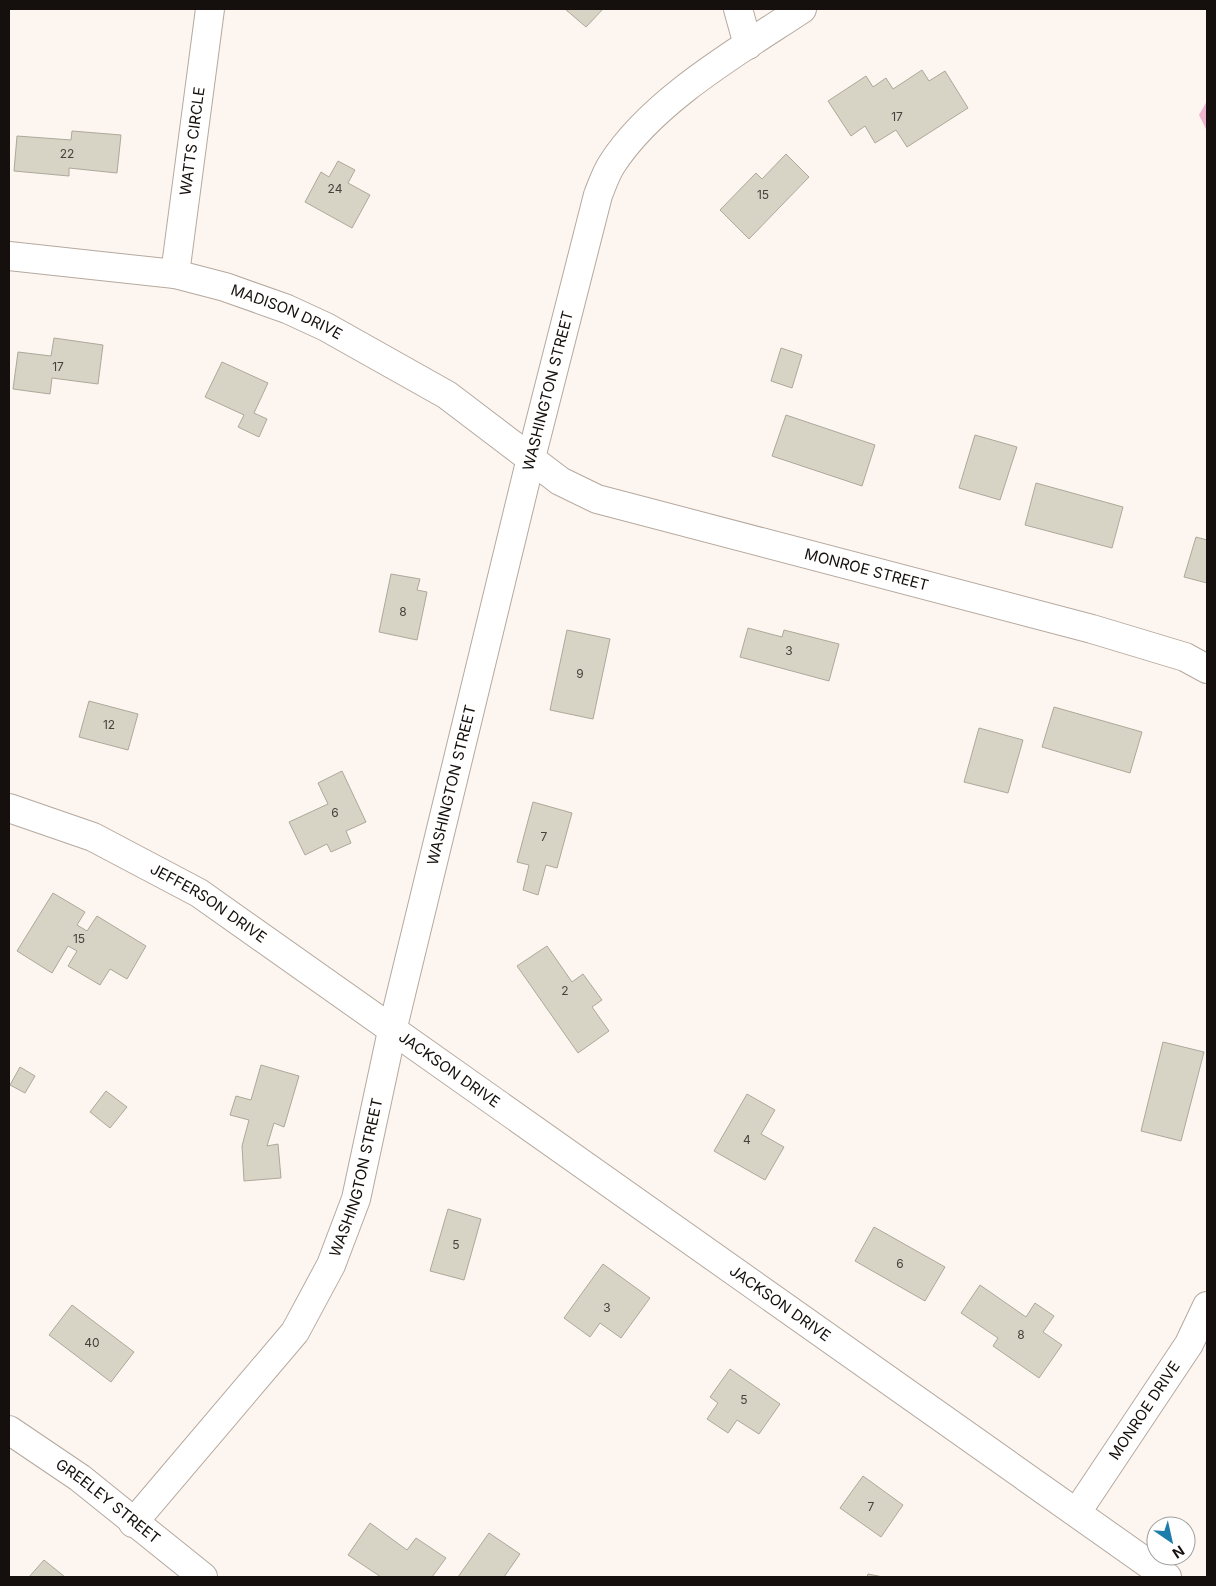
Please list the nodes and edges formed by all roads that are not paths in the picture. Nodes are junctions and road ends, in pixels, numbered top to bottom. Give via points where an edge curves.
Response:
1 (210, 9) edge
2 (738, 9) edge
3 (802, 9) edge
4 (748, 45) junction
5 (9, 256) edge
6 (174, 274) junction
7 (531, 458) junction
8 (1207, 669) edge
9 (9, 808) edge
10 (392, 1031) junction
11 (1207, 1306) edge
12 (9, 1430) edge
13 (1076, 1512) junction
14 (133, 1523) junction
15 (203, 1577) edge
16 (1168, 1577) edge

1 - 6 street, WATTS CIRCLE
2 - 4 street
3 - 4 street, WASHINGTON STREET
4 - 7 street, WASHINGTON STREET via 660,110 612,164 598,195
5 - 6 street, MADISON DRIVE
6 - 7 street, MADISON DRIVE via 225,287 326,327 447,394
7 - 8 street, MONROE STREET via 560,481 597,499 1092,629 1167,651
7 - 10 street, WASHINGTON STREET
9 - 10 street, JEFFERSON DRIVE via 93,837 199,893
10 - 13 street, JACKSON DRIVE
10 - 14 street, WASHINGTON STREET via 356,1199 331,1265 295,1332
11 - 13 street, MONROE DRIVE via 1188,1344
12 - 14 street, GREELEY STREET via 80,1478
13 - 16 street, JACKSON DRIVE
14 - 15 street, GREELEY STREET

